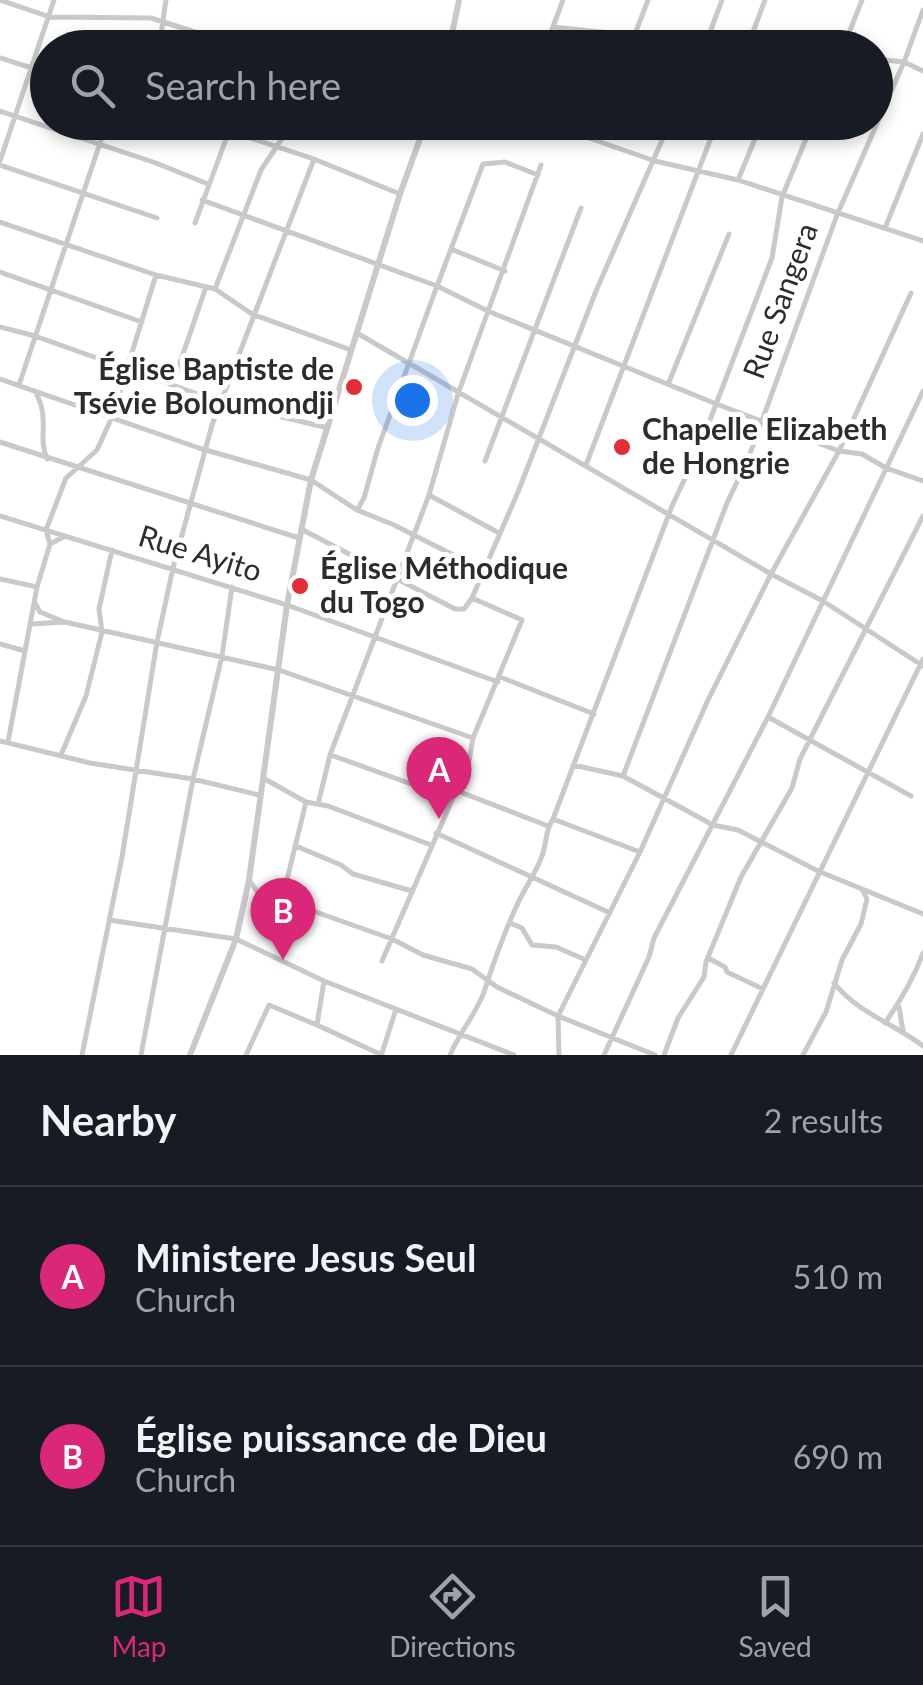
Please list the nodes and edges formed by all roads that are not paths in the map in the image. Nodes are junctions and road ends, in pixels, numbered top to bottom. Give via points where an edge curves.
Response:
1 (0, 0) edge
2 (54, 0) edge
3 (166, 0) edge
4 (460, 0) edge
5 (563, 0) edge
6 (648, 0) edge
7 (722, 0) edge
8 (765, 0) edge
9 (862, 0) edge
10 (923, 10) edge
11 (50, 18) junction
12 (164, 22) junction
13 (552, 27) junction
14 (45, 30) edge
15 (162, 30) edge
16 (189, 30) edge
17 (453, 30) edge
18 (551, 30) edge
19 (588, 30) edge
20 (637, 30) edge
21 (711, 30) edge
22 (754, 30) edge
23 (850, 30) edge
24 (0, 58) edge
25 (893, 61) edge
26 (904, 62) junction
27 (30, 68) joint
28 (923, 71) edge
29 (893, 87) edge
30 (0, 110) edge
31 (15, 116) junction
32 (30, 121) edge
33 (923, 134) edge
34 (88, 140) edge
35 (101, 140) edge
36 (225, 140) edge
37 (257, 140) edge
38 (280, 140) edge
39 (420, 140) edge
40 (597, 140) edge
41 (663, 140) edge
42 (709, 140) edge
43 (755, 140) edge
44 (805, 140) edge
45 (870, 140) edge
46 (100, 144) junction
47 (276, 146) junction
48 (314, 159) junction
49 (655, 160) junction
50 (0, 163) edge
51 (541, 165) dead end
52 (697, 172) junction
53 (538, 175) junction
54 (738, 180) junction
55 (208, 184) junction
56 (85, 192) junction
57 (400, 194) junction
58 (782, 197) junction
59 (202, 200) junction
60 (581, 208) dead end
61 (244, 215) junction
62 (837, 215) junction
63 (157, 218) dead end
64 (0, 222) edge
65 (194, 223) dead end
66 (885, 228) junction
67 (285, 232) junction
68 (729, 234) dead end
69 (923, 242) edge
70 (69, 244) junction
71 (450, 249) junction
72 (378, 264) junction
73 (505, 271) junction
74 (0, 272) edge
75 (156, 274) junction
76 (437, 286) junction
77 (206, 287) junction
78 (216, 289) junction
79 (52, 290) junction
80 (911, 294) dead end
81 (490, 312) junction
82 (252, 314) junction
83 (142, 322) junction
84 (0, 327) edge
85 (534, 329) junction
86 (356, 332) junction
87 (36, 336) junction
88 (574, 345) junction
89 (351, 350) junction
90 (622, 364) junction
91 (409, 366) junction
92 (128, 371) junction
93 (0, 379) edge
94 (669, 382) junction
95 (19, 385) junction
96 (172, 386) junction
97 (34, 390) junction
98 (923, 391) edge
99 (458, 394) junction
100 (220, 402) junction
101 (714, 403) junction
102 (112, 417) junction
103 (501, 417) junction
104 (761, 420) junction
105 (328, 428) junction
106 (537, 437) junction
107 (0, 442) edge
108 (206, 450) junction
109 (839, 451) junction
110 (47, 459) junction
111 (485, 462) dead end
112 (586, 465) junction
113 (886, 468) junction
114 (78, 469) junction
115 (311, 480) junction
116 (923, 480) edge
117 (429, 495) junction
118 (191, 506) junction
119 (357, 510) junction
120 (669, 514) junction
121 (0, 516) edge
122 (923, 516) edge
123 (46, 530) junction
124 (300, 533) junction
125 (499, 533) junction
126 (412, 535) junction
127 (65, 536) junction
128 (714, 540) junction
129 (50, 544) junction
130 (112, 550) junction
131 (173, 568) junction
132 (483, 570) junction
133 (770, 574) junction
134 (0, 579) edge
135 (394, 579) junction
136 (232, 587) junction
137 (37, 588) junction
138 (472, 598) junction
139 (823, 600) junction
140 (34, 602) junction
141 (287, 605) junction
142 (64, 622) junction
143 (31, 624) junction
144 (102, 632) junction
145 (867, 632) junction
146 (373, 636) junction
147 (157, 642) junction
148 (0, 644) edge
149 (26, 651) junction
150 (222, 656) junction
151 (922, 663) edge
152 (279, 670) junction
153 (499, 680) junction
154 (352, 696) junction
155 (594, 714) junction
156 (768, 717) junction
157 (473, 738) junction
158 (809, 741) junction
159 (4, 742) edge
160 (61, 755) junction
161 (330, 755) junction
162 (573, 764) junction
163 (135, 771) junction
164 (866, 773) junction
165 (623, 776) junction
166 (263, 778) junction
167 (193, 780) junction
168 (455, 790) junction
169 (260, 795) junction
170 (911, 796) dead end
171 (450, 798) junction
172 (664, 800) junction
173 (306, 802) junction
174 (318, 804) junction
175 (553, 818) junction
176 (712, 825) junction
177 (548, 826) junction
178 (436, 833) junction
179 (763, 842) junction
180 (431, 844) junction
181 (296, 846) junction
182 (640, 852) junction
183 (818, 871) junction
184 (530, 876) junction
185 (248, 880) junction
186 (861, 889) junction
187 (412, 891) junction
188 (282, 900) junction
189 (610, 913) junction
190 (923, 914) edge
191 (109, 920) junction
192 (510, 922) junction
193 (165, 927) junction
194 (236, 939) junction
195 (392, 939) junction
196 (923, 953) edge
197 (708, 958) junction
198 (586, 960) junction
199 (382, 961) dead end
200 (486, 979) junction
201 (324, 980) junction
202 (834, 983) junction
203 (763, 988) junction
204 (396, 1007) junction
205 (899, 1007) junction
206 (558, 1016) junction
207 (885, 1024) junction
208 (318, 1025) junction
209 (904, 1031) junction
210 (460, 1032) junction
211 (612, 1037) junction
212 (923, 1046) edge
213 (247, 1052) edge
214 (637, 1052) edge
215 (382, 1054) edge
216 (82, 1055) edge
217 (140, 1055) edge
218 (190, 1055) edge
219 (255, 1055) edge
220 (450, 1055) edge
221 (514, 1055) edge
222 (560, 1055) edge
223 (604, 1055) edge
224 (655, 1055) edge
225 (664, 1055) edge
226 (731, 1055) edge
227 (803, 1055) edge

1 - 11 street
2 - 11 street
3 - 12 street
4 - 17 street
5 - 13 street
6 - 20 street
7 - 21 street
8 - 22 street
9 - 23 street
10 - 26 street, Rue Sangera
11 - 12 street
11 - 14 street
12 - 15 street
12 - 16 street
13 - 18 street
13 - 19 street
24 - 27 street
25 - 26 street
26 - 28 street
26 - 29 street, Rue Sangera
27 - 31 street
30 - 31 street
31 - 32 street
31 - 50 street
33 - 66 street
34 - 46 street
35 - 46 street
36 - 55 street
37 - 47 street
38 - 47 street
39 - 57 street
40 - 49 street
41 - 49 street
42 - 52 street
43 - 54 street
44 - 58 street
45 - 62 street, Rue Sangera
46 - 55 street
46 - 56 street
47 - 48 street
47 - 61 street
48 - 57 street
48 - 67 street
49 - 52 street
49 - 88 street
50 - 56 street
51 - 53 street
52 - 54 street
52 - 90 street
53 - 71 street via 505,162 484,164
53 - 73 street
54 - 58 street
55 - 59 street
56 - 63 street
56 - 70 street
57 - 72 street
58 - 62 street
58 - 101 street via 772,258
59 - 61 street
59 - 65 street
60 - 85 street
61 - 67 street
61 - 78 street
62 - 66 street
62 - 104 street, Rue Sangera
64 - 70 street
66 - 69 street
67 - 72 street
67 - 82 street
68 - 94 street
70 - 75 street
70 - 79 street
71 - 73 street
71 - 76 street
72 - 76 street
72 - 86 street
73 - 81 street
74 - 79 street
75 - 77 street
75 - 83 street
76 - 81 street
76 - 91 street
77 - 78 street
77 - 96 street
78 - 82 street
79 - 83 street
79 - 87 street
80 - 109 street
81 - 85 street
81 - 99 street
82 - 89 street
82 - 100 street
83 - 92 street
84 - 87 street
85 - 88 street
85 - 103 street
86 - 89 street
86 - 91 street
87 - 92 street
87 - 95 street
88 - 90 street
88 - 106 street
89 - 105 street
90 - 94 street
90 - 112 street
91 - 99 street
91 - 119 street
92 - 96 street
92 - 102 street
93 - 95 street
94 - 101 street
95 - 97 street
96 - 100 street
97 - 102 street
97 - 110 street via 44,408
98 - 113 street
99 - 103 street
99 - 117 street
100 - 105 street
100 - 108 street
101 - 104 street
101 - 120 street
102 - 108 street
102 - 114 street via 97,450
103 - 106 street
103 - 111 street
104 - 109 street
104 - 128 street, Rue Sangera
105 - 115 street
106 - 112 street
106 - 125 street
107 - 110 street
108 - 115 street
108 - 118 street
109 - 113 street via 862,454
109 - 133 street
110 - 114 street
112 - 120 street
113 - 116 street
113 - 139 street
114 - 118 street
114 - 123 street via 66,478
115 - 119 street
115 - 124 street
117 - 125 street
117 - 126 street
118 - 124 street
118 - 131 street
119 - 126 street
120 - 128 street
120 - 155 street
121 - 123 street, Rue Ayito
122 - 145 street
123 - 127 street, Rue Ayito
123 - 129 street
124 - 135 street
124 - 141 street
125 - 132 street
126 - 132 street
126 - 135 street
127 - 129 street
127 - 130 street, Rue Ayito
128 - 133 street
128 - 165 street, Rue Sangera
129 - 137 street
130 - 131 street, Rue Ayito
130 - 144 street via 99,609
131 - 136 street, Rue Ayito
131 - 147 street
132 - 138 street
133 - 139 street
133 - 172 street
134 - 137 street
135 - 138 street via 460,610
135 - 146 street
136 - 141 street, Rue Ayito
136 - 150 street
137 - 140 street
138 - 153 street via 522,620
139 - 145 street
139 - 156 street
140 - 142 street
140 - 143 street
141 - 146 street, Rue Ayito
141 - 152 street
142 - 143 street
142 - 144 street
143 - 149 street
144 - 147 street
144 - 160 street via 86,696
145 - 151 street
145 - 158 street
146 - 153 street, Rue Ayito
146 - 154 street
147 - 150 street
147 - 163 street
148 - 149 street
149 - 159 street
150 - 152 street
150 - 167 street
151 - 164 street
152 - 154 street
152 - 166 street
153 - 155 street, Rue Ayito
153 - 157 street
154 - 157 street
154 - 161 street
155 - 162 street
156 - 158 street
156 - 176 street
157 - 168 street
158 - 164 street
158 - 179 street
159 - 160 street
160 - 163 street
161 - 171 street
161 - 174 street
162 - 165 street
162 - 175 street
163 - 167 street
163 - 191 street
164 - 170 street
164 - 183 street
165 - 172 street
166 - 169 street
166 - 173 street
167 - 169 street
167 - 193 street
168 - 171 street
168 - 177 street
169 - 185 street
171 - 178 street
172 - 176 street
172 - 182 street
173 - 174 street
173 - 181 street
174 - 180 street
175 - 177 street
175 - 182 street
176 - 179 street
176 - 211 street
177 - 184 street via 543,855
178 - 180 street
178 - 184 street
179 - 183 street
179 - 197 street
180 - 187 street
181 - 187 street via 353,874
181 - 188 street
182 - 189 street
183 - 186 street
183 - 203 street
184 - 189 street
184 - 192 street
185 - 188 street via 260,896
185 - 194 street
186 - 190 street
186 - 202 street via 868,900
187 - 195 street
188 - 195 street
189 - 198 street
191 - 193 street
191 - 216 street
192 - 198 street via 532,945 556,946
192 - 200 street
193 - 194 street
193 - 217 street
194 - 201 street
194 - 218 street
195 - 199 street
195 - 200 street
196 - 205 street
197 - 203 street
197 - 225 street
198 - 206 street
200 - 206 street
200 - 210 street
201 - 204 street
201 - 208 street
202 - 207 street
202 - 227 street
203 - 226 street
204 - 210 street
204 - 215 street
205 - 207 street
205 - 209 street
206 - 211 street
206 - 222 street
207 - 209 street
208 - 213 street via 268,1005
208 - 215 street
209 - 212 street
210 - 220 street
210 - 221 street
211 - 214 street
211 - 223 street
213 - 219 street
214 - 224 street

